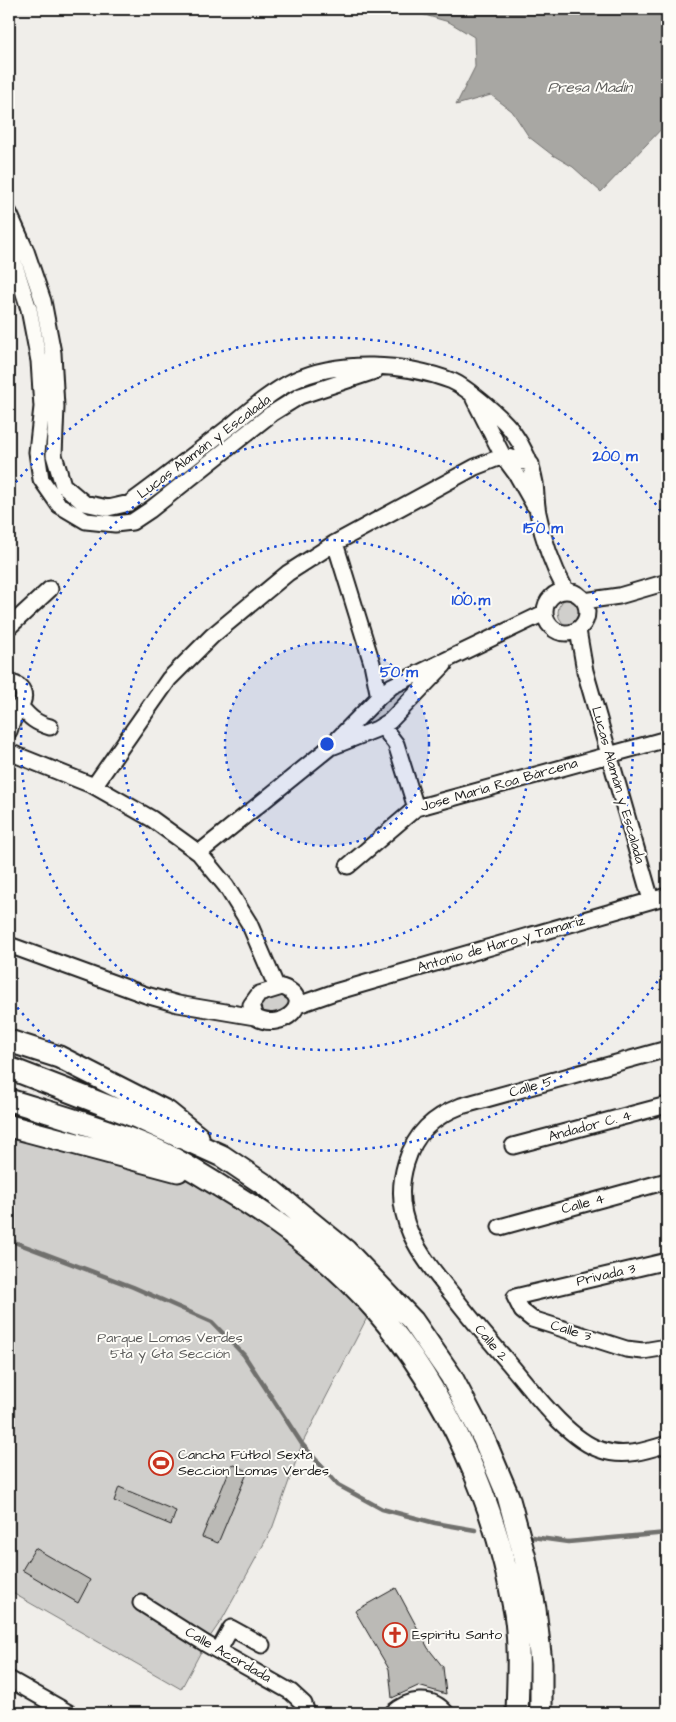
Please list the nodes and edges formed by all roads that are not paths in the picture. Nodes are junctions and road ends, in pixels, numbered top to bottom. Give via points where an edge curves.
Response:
1 (9, 213) edge
2 (9, 247) edge
3 (389, 367) junction
4 (472, 395) junction
5 (504, 456) junction
6 (531, 464) junction
7 (538, 514) junction
8 (335, 542) junction
9 (667, 582) edge
10 (50, 589) dead end
11 (560, 593) junction
12 (619, 596) junction
13 (584, 601) junction
14 (546, 618) junction
15 (9, 627) edge
16 (577, 627) junction
17 (454, 655) junction
18 (372, 663) junction
19 (9, 683) edge
20 (396, 684) junction
21 (379, 697) junction
22 (411, 698) junction
23 (15, 710) edge
24 (366, 710) junction
25 (398, 713) junction
26 (50, 727) dead end
27 (380, 728) junction
28 (9, 731) edge
29 (667, 739) edge
30 (396, 744) junction
31 (329, 748) junction
32 (9, 752) edge
33 (610, 754) junction
34 (94, 786) junction
35 (416, 808) junction
36 (199, 854) junction
37 (348, 866) dead end
38 (667, 896) edge
39 (651, 900) junction
40 (9, 946) edge
41 (270, 990) junction
42 (296, 1000) junction
43 (253, 1011) junction
44 (9, 1041) edge
45 (667, 1049) edge
46 (9, 1068) edge
47 (9, 1100) edge
48 (667, 1105) edge
49 (9, 1126) edge
50 (513, 1146) dead end
51 (410, 1150) joint
52 (222, 1156) junction
53 (208, 1179) junction
54 (667, 1181) edge
55 (500, 1228) dead end
56 (667, 1261) edge
57 (544, 1289) joint
58 (667, 1347) edge
59 (667, 1444) edge
60 (141, 1604) dead end
61 (262, 1645) dead end
62 (219, 1650) junction
63 (9, 1679) edge
64 (69, 1713) edge
65 (307, 1713) edge
66 (392, 1713) edge
67 (446, 1713) edge
68 (517, 1713) edge
69 (541, 1713) edge

1 - 3 street, Lucas Alamán y Escalada via 43,301 50,336 56,407 54,455 63,485 84,503 108,508 130,503 292,381 335,368
2 - 3 street, Lucas Alamán y Escalada via 29,309 39,361 42,407 37,452 41,479 59,506 86,521 132,522 271,414 300,396
3 - 4 street, Lucas Alamán y Escalada via 419,370 454,382
4 - 5 street, Lucas Alamán y Escalada
4 - 6 street, Lucas Alamán y Escalada via 512,431
5 - 6 street
5 - 7 street, Lucas Alamán y Escalada
5 - 8 street via 475,467
6 - 7 street, Lucas Alamán y Escalada
7 - 11 street, Lucas Alamán y Escalada
8 - 18 street
8 - 34 street via 247,605 169,679
9 - 12 street
10 - 15 street
11 - 13 street via 578,595
11 - 14 street via 545,606
12 - 13 street
12 - 16 street
13 - 16 street via 587,608
14 - 16 street via 552,629 561,633
14 - 17 street
16 - 33 street, Lucas Alamán y Escalada via 585,671
17 - 20 street
17 - 22 street
18 - 20 street
18 - 21 street
19 - 23 street via 20,687 23,693 24,701
20 - 21 street
20 - 22 street via 408,688
21 - 24 street
22 - 25 street
23 - 26 street via 38,724
23 - 28 street
24 - 27 street via 366,722 371,727
24 - 31 street
25 - 27 street
25 - 30 street
27 - 30 street
27 - 31 street
29 - 33 street, Jose Maria Roa Bàrcena
30 - 35 street
31 - 36 street
32 - 34 street
33 - 35 street, Jose Maria Roa Bàrcena
33 - 39 street, Lucas Alamán y Escalada
34 - 36 street via 152,819
35 - 37 street, Jose Maria Roa Bàrcena
36 - 41 street via 226,886 249,923 262,952
38 - 39 street, Antonio de Haro y Tamaríz
39 - 42 street, Antonio de Haro y Tamaríz via 335,992
40 - 43 street via 178,1004 228,1013
41 - 42 street via 287,988
41 - 43 street via 258,994
42 - 43 street via 291,1015 279,1021 261,1022
44 - 52 highway via 59,1057 167,1112
45 - 51 street, Calle 5 via 461,1106 429,1124
46 - 52 highway via 136,1117
47 - 53 highway via 146,1145
48 - 50 street, Andador C. 4
49 - 53 highway
51 - 59 street, Calle 2 via 401,1185 403,1215 411,1237 425,1261 486,1337 581,1441 601,1450 623,1454
52 - 69 highway via 265,1185 346,1251 413,1321 451,1376 483,1437 508,1496 525,1558 536,1609
53 - 68 highway via 293,1234 335,1270 373,1306 432,1387 488,1506 504,1565 515,1614 519,1659
54 - 55 street, Calle 4
56 - 57 street, Privada 3
57 - 58 street, Calle 3 via 515,1297 522,1311 532,1319 626,1349 643,1351
60 - 62 street, Calle Acordada
61 - 62 street via 231,1628
62 - 65 street, Calle Acordada via 291,1692 304,1704
63 - 64 street
66 - 67 street via 406,1703 422,1701 436,1705

